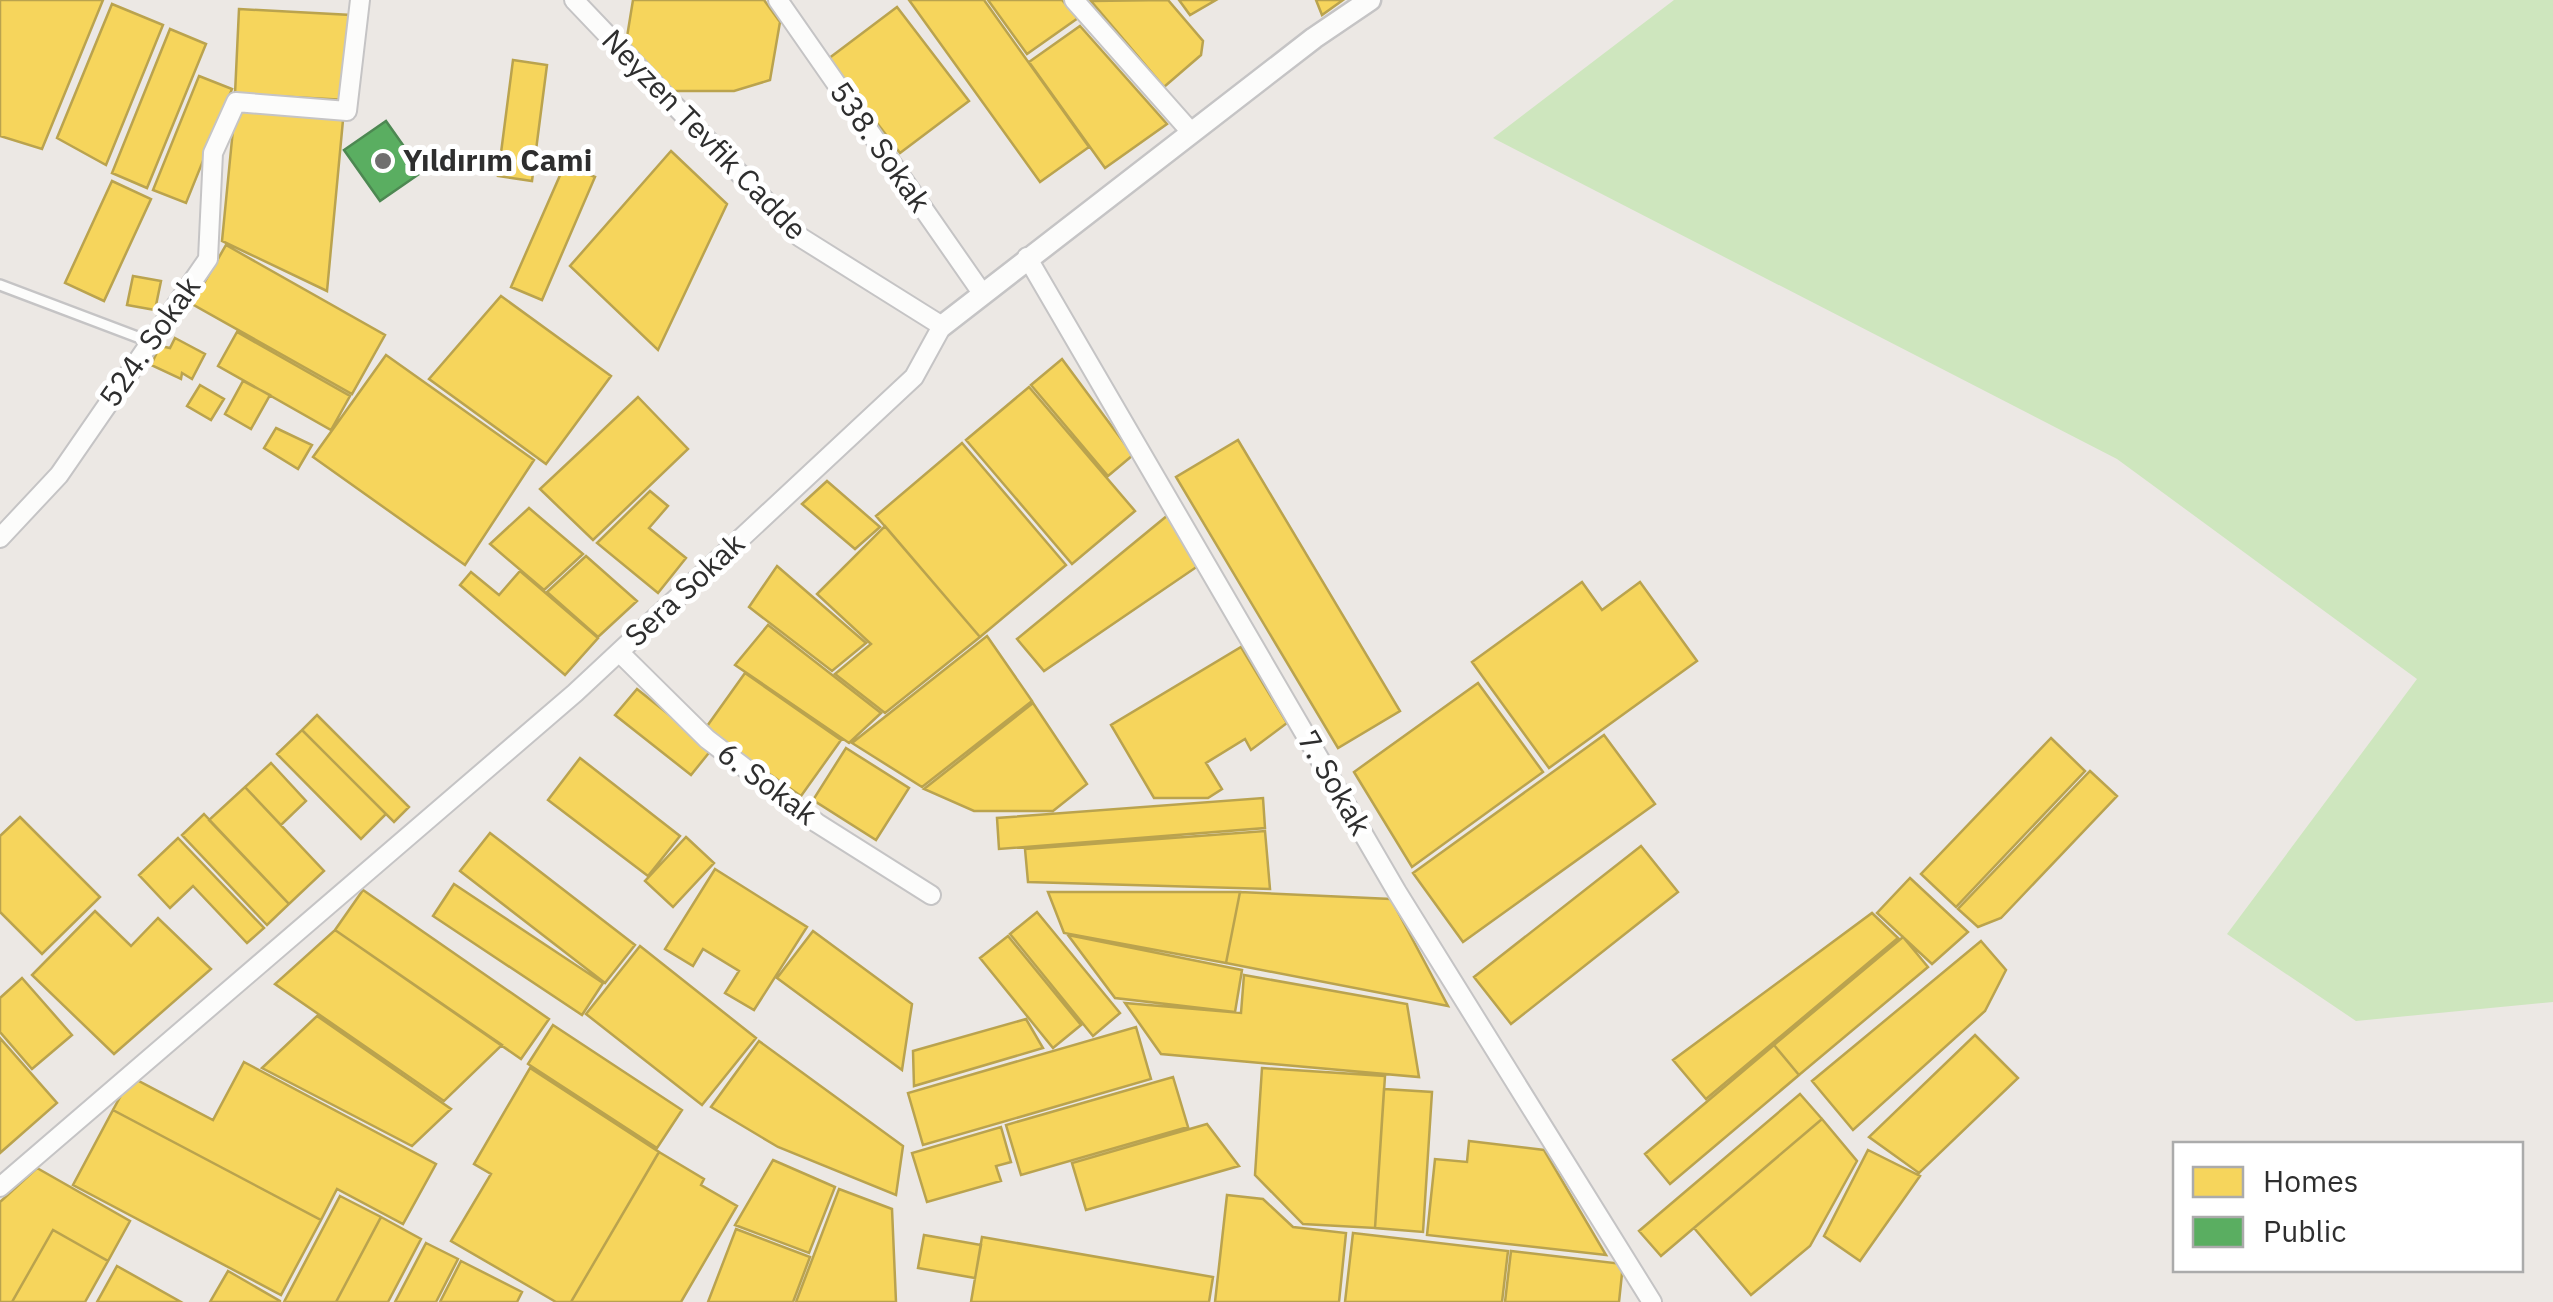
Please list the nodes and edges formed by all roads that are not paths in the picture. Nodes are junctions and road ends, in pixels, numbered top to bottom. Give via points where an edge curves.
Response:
1 (360, 0) edge
2 (574, 0) edge
3 (778, 0) edge
4 (1074, 0) edge
5 (1370, 0) edge
6 (1191, 132) junction
7 (1027, 258) junction
8 (0, 285) edge
9 (982, 293) junction
10 (942, 326) junction
11 (148, 341) junction
12 (0, 538) edge
13 (619, 652) junction
14 (931, 895) dead end
15 (0, 1187) edge
16 (1652, 1302) edge

1 - 11 street, 524. Sokak via 347,111 236,102 213,153 208,260
2 - 10 street, Neyzen Tevfik Cadde via 800,237
3 - 9 street, 538. Sokak
4 - 6 street
5 - 6 street, Sera Sokak
6 - 7 street, Sera Sokak
7 - 9 street, Sera Sokak
7 - 16 street, 7. Sokak via 1397,892
8 - 11 lane
9 - 10 street, Sera Sokak
10 - 13 street, Sera Sokak via 914,376
11 - 12 street, 524. Sokak via 59,475
13 - 14 street, 6. Sokak via 707,738 817,823
13 - 15 street, Sera Sokak

